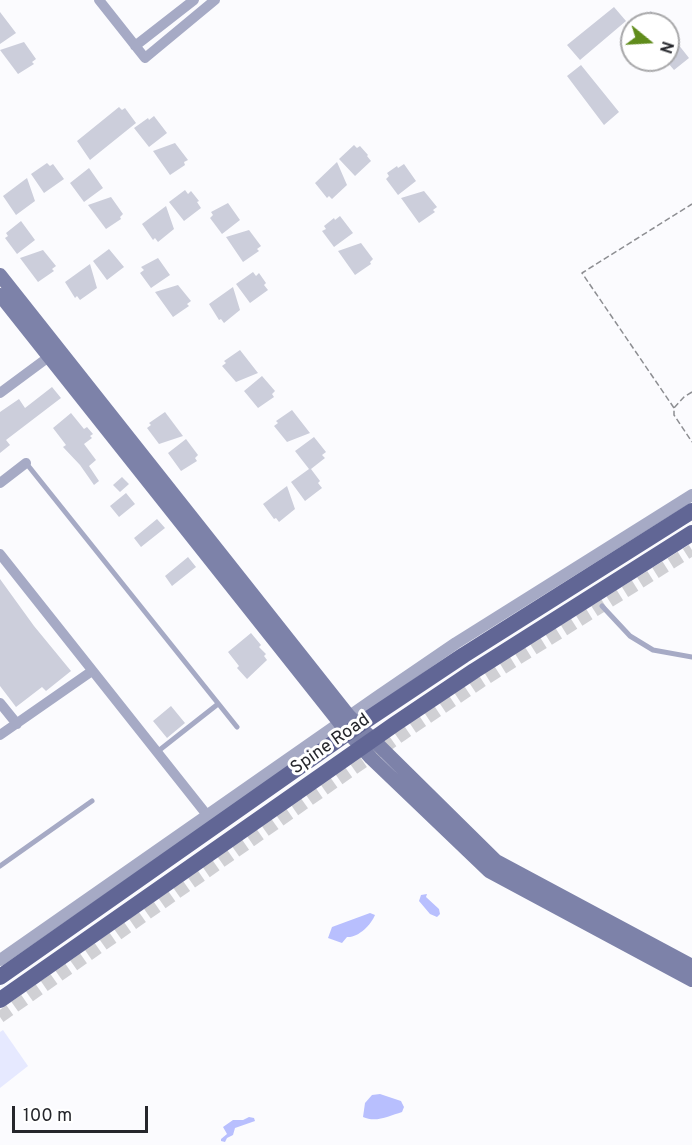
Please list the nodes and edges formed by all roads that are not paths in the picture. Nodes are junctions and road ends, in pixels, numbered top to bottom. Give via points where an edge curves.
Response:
1 (99, 0) edge
2 (194, 0) edge
3 (214, 0) edge
4 (135, 46) junction
5 (0, 275) edge
6 (0, 295) edge
7 (54, 353) junction
8 (0, 393) edge
9 (26, 463) joint
10 (0, 483) edge
11 (692, 495) edge
12 (692, 511) edge
13 (692, 533) edge
14 (0, 554) edge
15 (602, 606) dead end
16 (692, 657) edge
17 (92, 670) junction
18 (0, 703) edge
19 (218, 704) junction
20 (17, 724) junction
21 (349, 724) junction
22 (237, 727) dead end
23 (0, 735) edge
24 (367, 743) junction
25 (157, 752) junction
26 (92, 801) dead end
27 (207, 815) junction
28 (0, 866) edge
29 (0, 960) edge
30 (692, 966) edge
31 (0, 977) edge
32 (692, 980) edge
33 (0, 1000) edge

1 - 4 street
2 - 4 street
3 - 4 street via 145,58
5 - 7 main road
6 - 7 main road
7 - 8 street
7 - 21 main road
9 - 10 street
9 - 19 lane
11 - 21 street, Spine Road via 456,643
12 - 21 main road, Spine Road
13 - 24 main road, Spine Road
14 - 17 street
15 - 16 lane via 630,636 653,650
17 - 20 street
17 - 25 street
18 - 20 street
19 - 22 lane
19 - 25 lane
20 - 23 street
21 - 24 main road
21 - 27 street, Spine Road
21 - 31 main road, Spine Road
24 - 30 main road via 496,861
24 - 32 main road via 430,816 489,871
24 - 33 main road, Spine Road
25 - 27 street
26 - 28 lane
27 - 29 street, Spine Road

